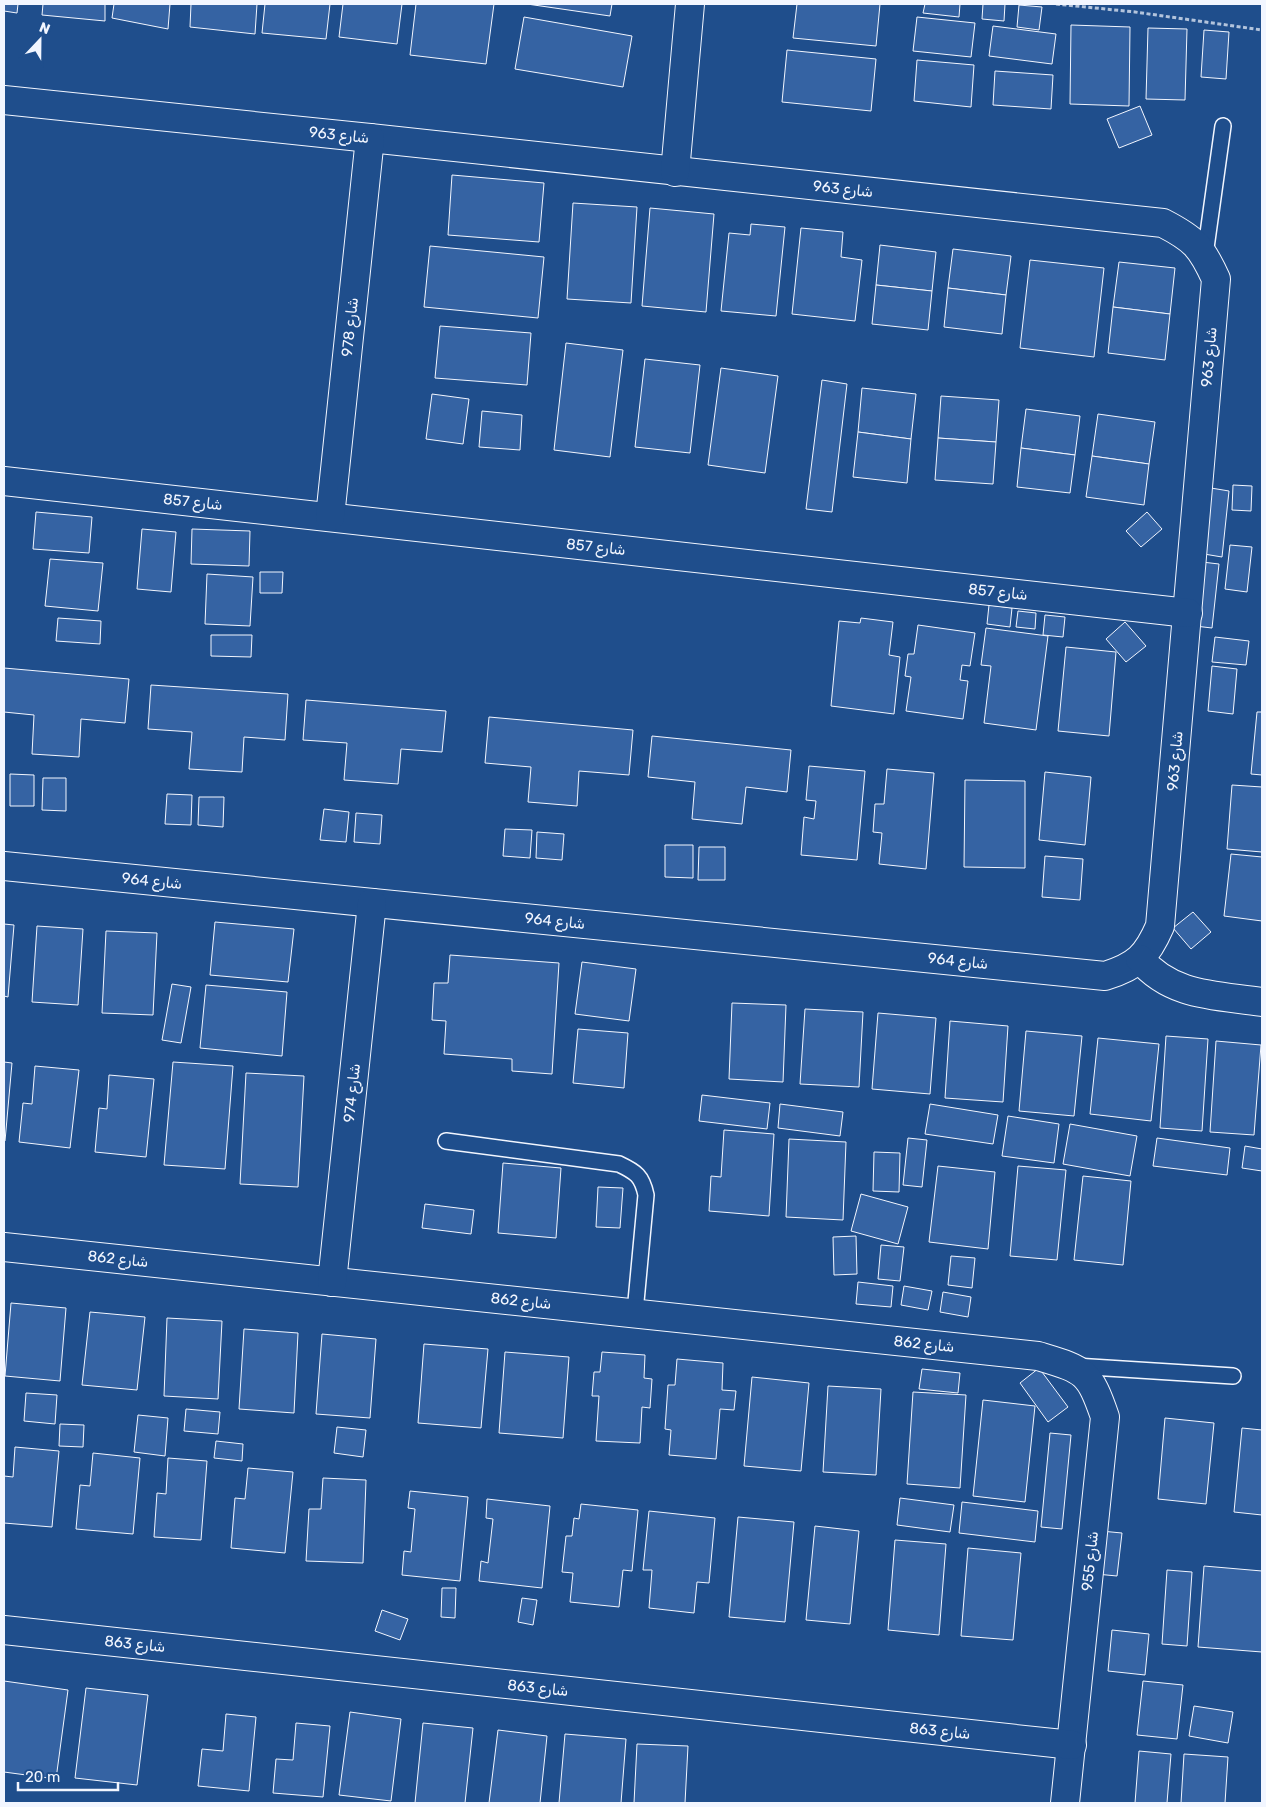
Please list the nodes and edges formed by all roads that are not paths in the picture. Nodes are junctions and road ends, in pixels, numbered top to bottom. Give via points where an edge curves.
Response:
1 (690, 4) edge
2 (4, 100) edge
3 (1223, 126) dead end
4 (370, 138) junction
5 (675, 172) junction
6 (1205, 254) junction
7 (4, 481) edge
8 (330, 517) junction
9 (1188, 613) junction
10 (4, 866) edge
11 (372, 903) junction
12 (1140, 959) junction
13 (1105, 976) joint
14 (1262, 1002) edge
15 (446, 1141) dead end
16 (4, 1247) edge
17 (332, 1282) junction
18 (635, 1312) junction
19 (1038, 1356) joint
20 (1068, 1365) junction
21 (1233, 1376) dead end
22 (4, 1630) edge
23 (1072, 1745) junction
24 (1065, 1803) edge

1 - 5 street
2 - 4 street, شارع 963
3 - 6 lane
4 - 5 street, شارع 963
4 - 8 street, شارع 978
5 - 6 street, شارع 963 via 1162,223 1186,235
6 - 9 street, شارع 963 via 1216,279
7 - 8 street, شارع 857
8 - 9 street, شارع 857
9 - 12 street, شارع 963 via 1160,926
10 - 11 street, شارع 964
11 - 13 street, شارع 964
11 - 17 street, شارع 974
12 - 13 street, شارع 963 via 1124,970
12 - 14 street via 1151,972 1171,985
15 - 18 lane via 618,1164 634,1171 643,1182 646,1195
16 - 17 street, شارع 862
17 - 18 street, شارع 862
18 - 19 street, شارع 862
19 - 20 street, شارع 955
20 - 21 lane
20 - 23 street, شارع 955 via 1086,1375 1096,1390 1105,1416
22 - 23 street, شارع 863
23 - 24 street, شارع 955

